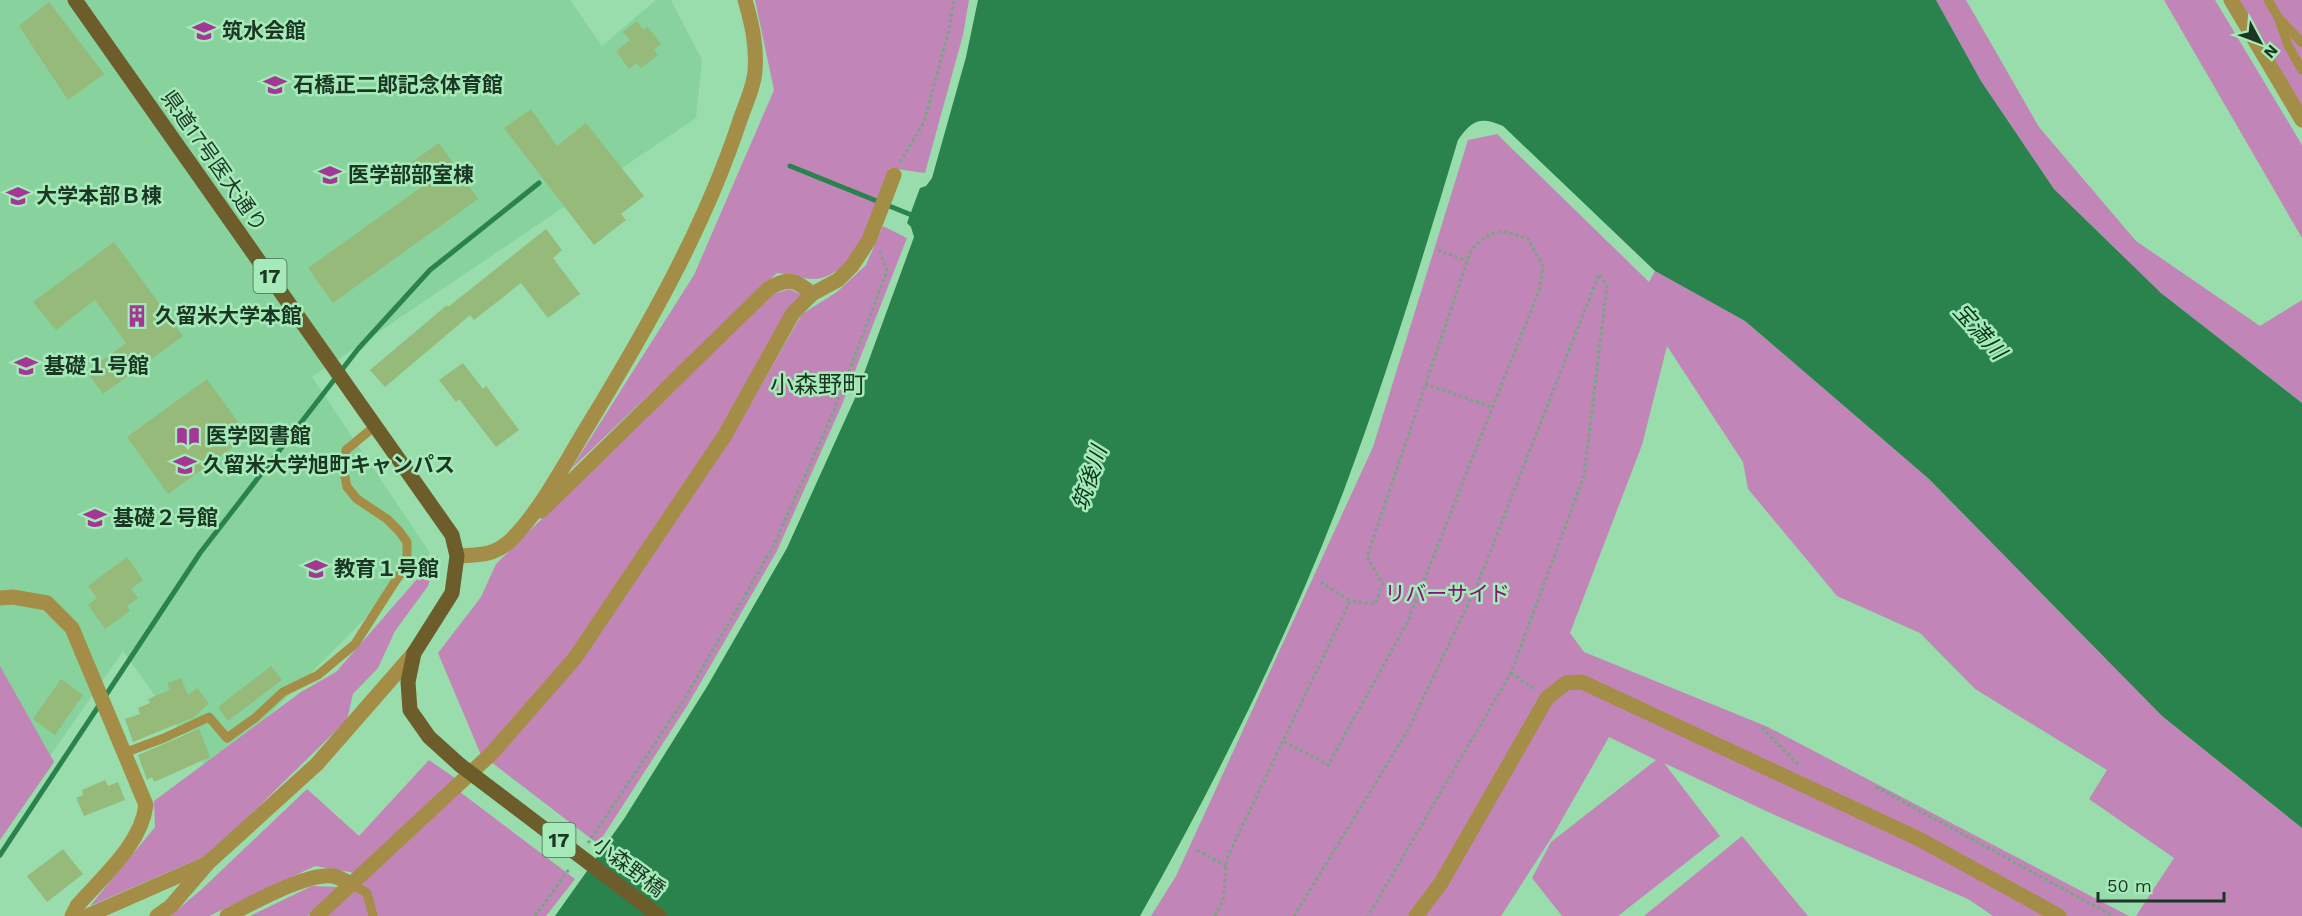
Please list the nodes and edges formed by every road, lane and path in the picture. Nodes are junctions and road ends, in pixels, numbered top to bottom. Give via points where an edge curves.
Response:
1 (75, 0) edge
2 (745, 0) edge
3 (954, 0) edge
4 (2231, 0) edge
5 (2268, 0) edge
6 (2278, 17) junction
7 (2302, 43) edge
8 (2302, 70) edge
9 (2302, 120) edge
10 (894, 175) joint
11 (870, 240) junction
12 (1438, 250) dead end
13 (1467, 261) junction
14 (812, 294) junction
15 (1425, 384) junction
16 (1492, 407) junction
17 (375, 426) junction
18 (526, 521) junction
19 (457, 556) junction
20 (1321, 582) dead end
21 (0, 598) edge
22 (1350, 600) junction
23 (414, 653) junction
24 (1511, 673) junction
25 (1547, 698) junction
26 (1283, 741) junction
27 (124, 753) junction
28 (1876, 787) dead end
29 (1197, 850) dead end
30 (582, 852) dead end
31 (575, 861) dead end
32 (208, 863) junction
33 (1226, 867) junction
34 (351, 884) junction
35 (72, 916) edge
36 (87, 916) edge
37 (158, 916) edge
38 (227, 916) edge
39 (317, 916) edge
40 (373, 916) edge
41 (535, 916) edge
42 (658, 916) edge
43 (1215, 916) edge
44 (1294, 916) edge
45 (1368, 916) edge
46 (1416, 916) edge
47 (2059, 916) edge
48 (2113, 916) edge

1 - 17 main road, 県道17号医大通り / 17
2 - 18 street via 755,35 755,73 726,161 694,235 625,364 555,481
3 - 10 path via 924,122
4 - 9 street
5 - 6 lane
6 - 7 lane
6 - 8 lane
10 - 11 street
11 - 14 street via 838,280
11 - 30 path via 878,246 887,271 833,413 773,547 682,704
12 - 13 path
13 - 15 path
13 - 16 path via 1471,250 1488,234 1506,231 1528,239 1543,266 1540,288
14 - 18 street via 794,281 780,281 768,289 541,511
14 - 34 street via 793,313 725,435 575,658 491,754
15 - 16 path
15 - 22 path via 1367,557 1383,584 1375,604
16 - 26 path via 1407,623 1328,765
17 - 19 main road, 県道17号医大通り / 17 via 452,535
17 - 27 lane via 346,450 343,467 347,487 399,531 406,542 406,563 355,644 318,675 283,692 227,738 209,717
18 - 19 street via 510,541 490,555
19 - 23 main road, 17 via 452,593
20 - 22 path
21 - 27 street via 47,603 72,628
22 - 26 path
23 - 32 street via 317,764
23 - 42 main road, 小森野橋 / 17, bridge via 408,682 410,710 429,737
24 - 25 path
24 - 44 path via 1584,476 1607,286 1599,274 1473,593 1407,730
24 - 45 path
25 - 46 street via 1441,883
25 - 47 street via 1566,683 1582,682 1919,839
26 - 33 path
27 - 35 street via 146,805 144,819 123,854
28 - 48 path
29 - 33 path
31 - 41 path
32 - 36 street
32 - 37 street
33 - 43 path via 1222,900
34 - 38 street via 333,876 315,877
34 - 39 street
34 - 40 lane via 367,893

